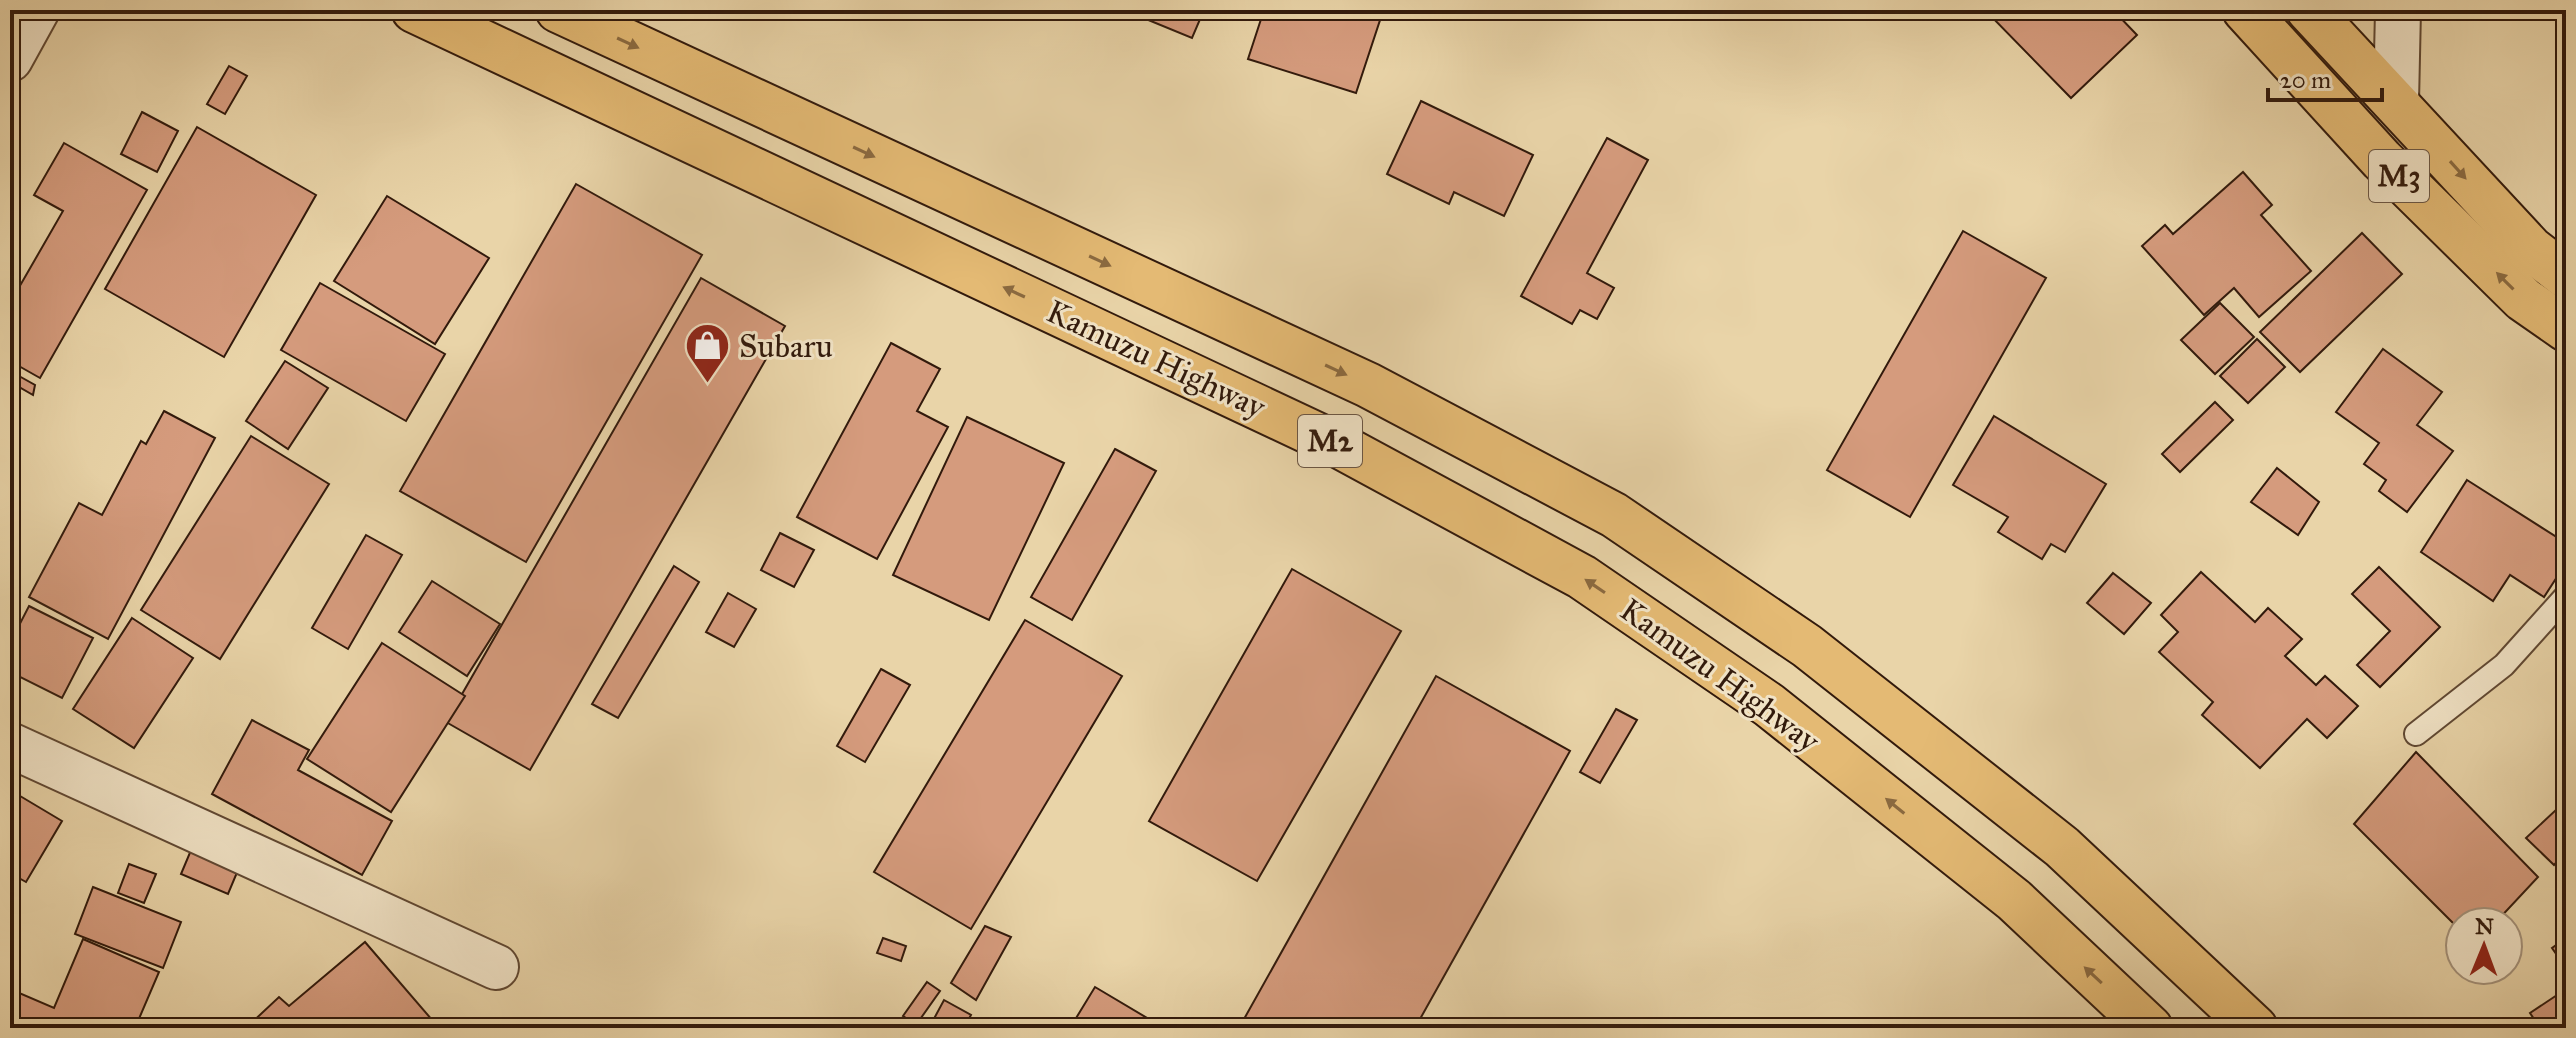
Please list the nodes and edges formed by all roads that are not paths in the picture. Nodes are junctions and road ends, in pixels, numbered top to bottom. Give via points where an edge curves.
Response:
1 (37, 10) edge
2 (414, 10) edge
3 (558, 10) edge
4 (2245, 10) edge
5 (2309, 10) edge
6 (2398, 10) edge
7 (10, 59) edge
8 (2396, 102) junction
9 (2566, 276) edge
10 (2566, 329) edge
11 (2566, 596) edge
12 (2416, 734) dead end
13 (10, 745) edge
14 (496, 967) dead end
15 (2150, 1028) edge
16 (2255, 1028) edge

1 - 7 street
15 -> 2 highway, Kamuzu Highway / M2 via 2014,900 1769,705 1582,577 1338,445
3 -> 16 highway, Kamuzu Highway / M2 via 1368,385 1614,515 1807,646 2062,847
10 -> 4 highway, M3 via 2523,299 2382,160
5 - 8 highway, M3
6 - 8 street
8 -> 9 highway, M3 via 2531,249
11 - 12 lane via 2504,665
13 - 14 street

